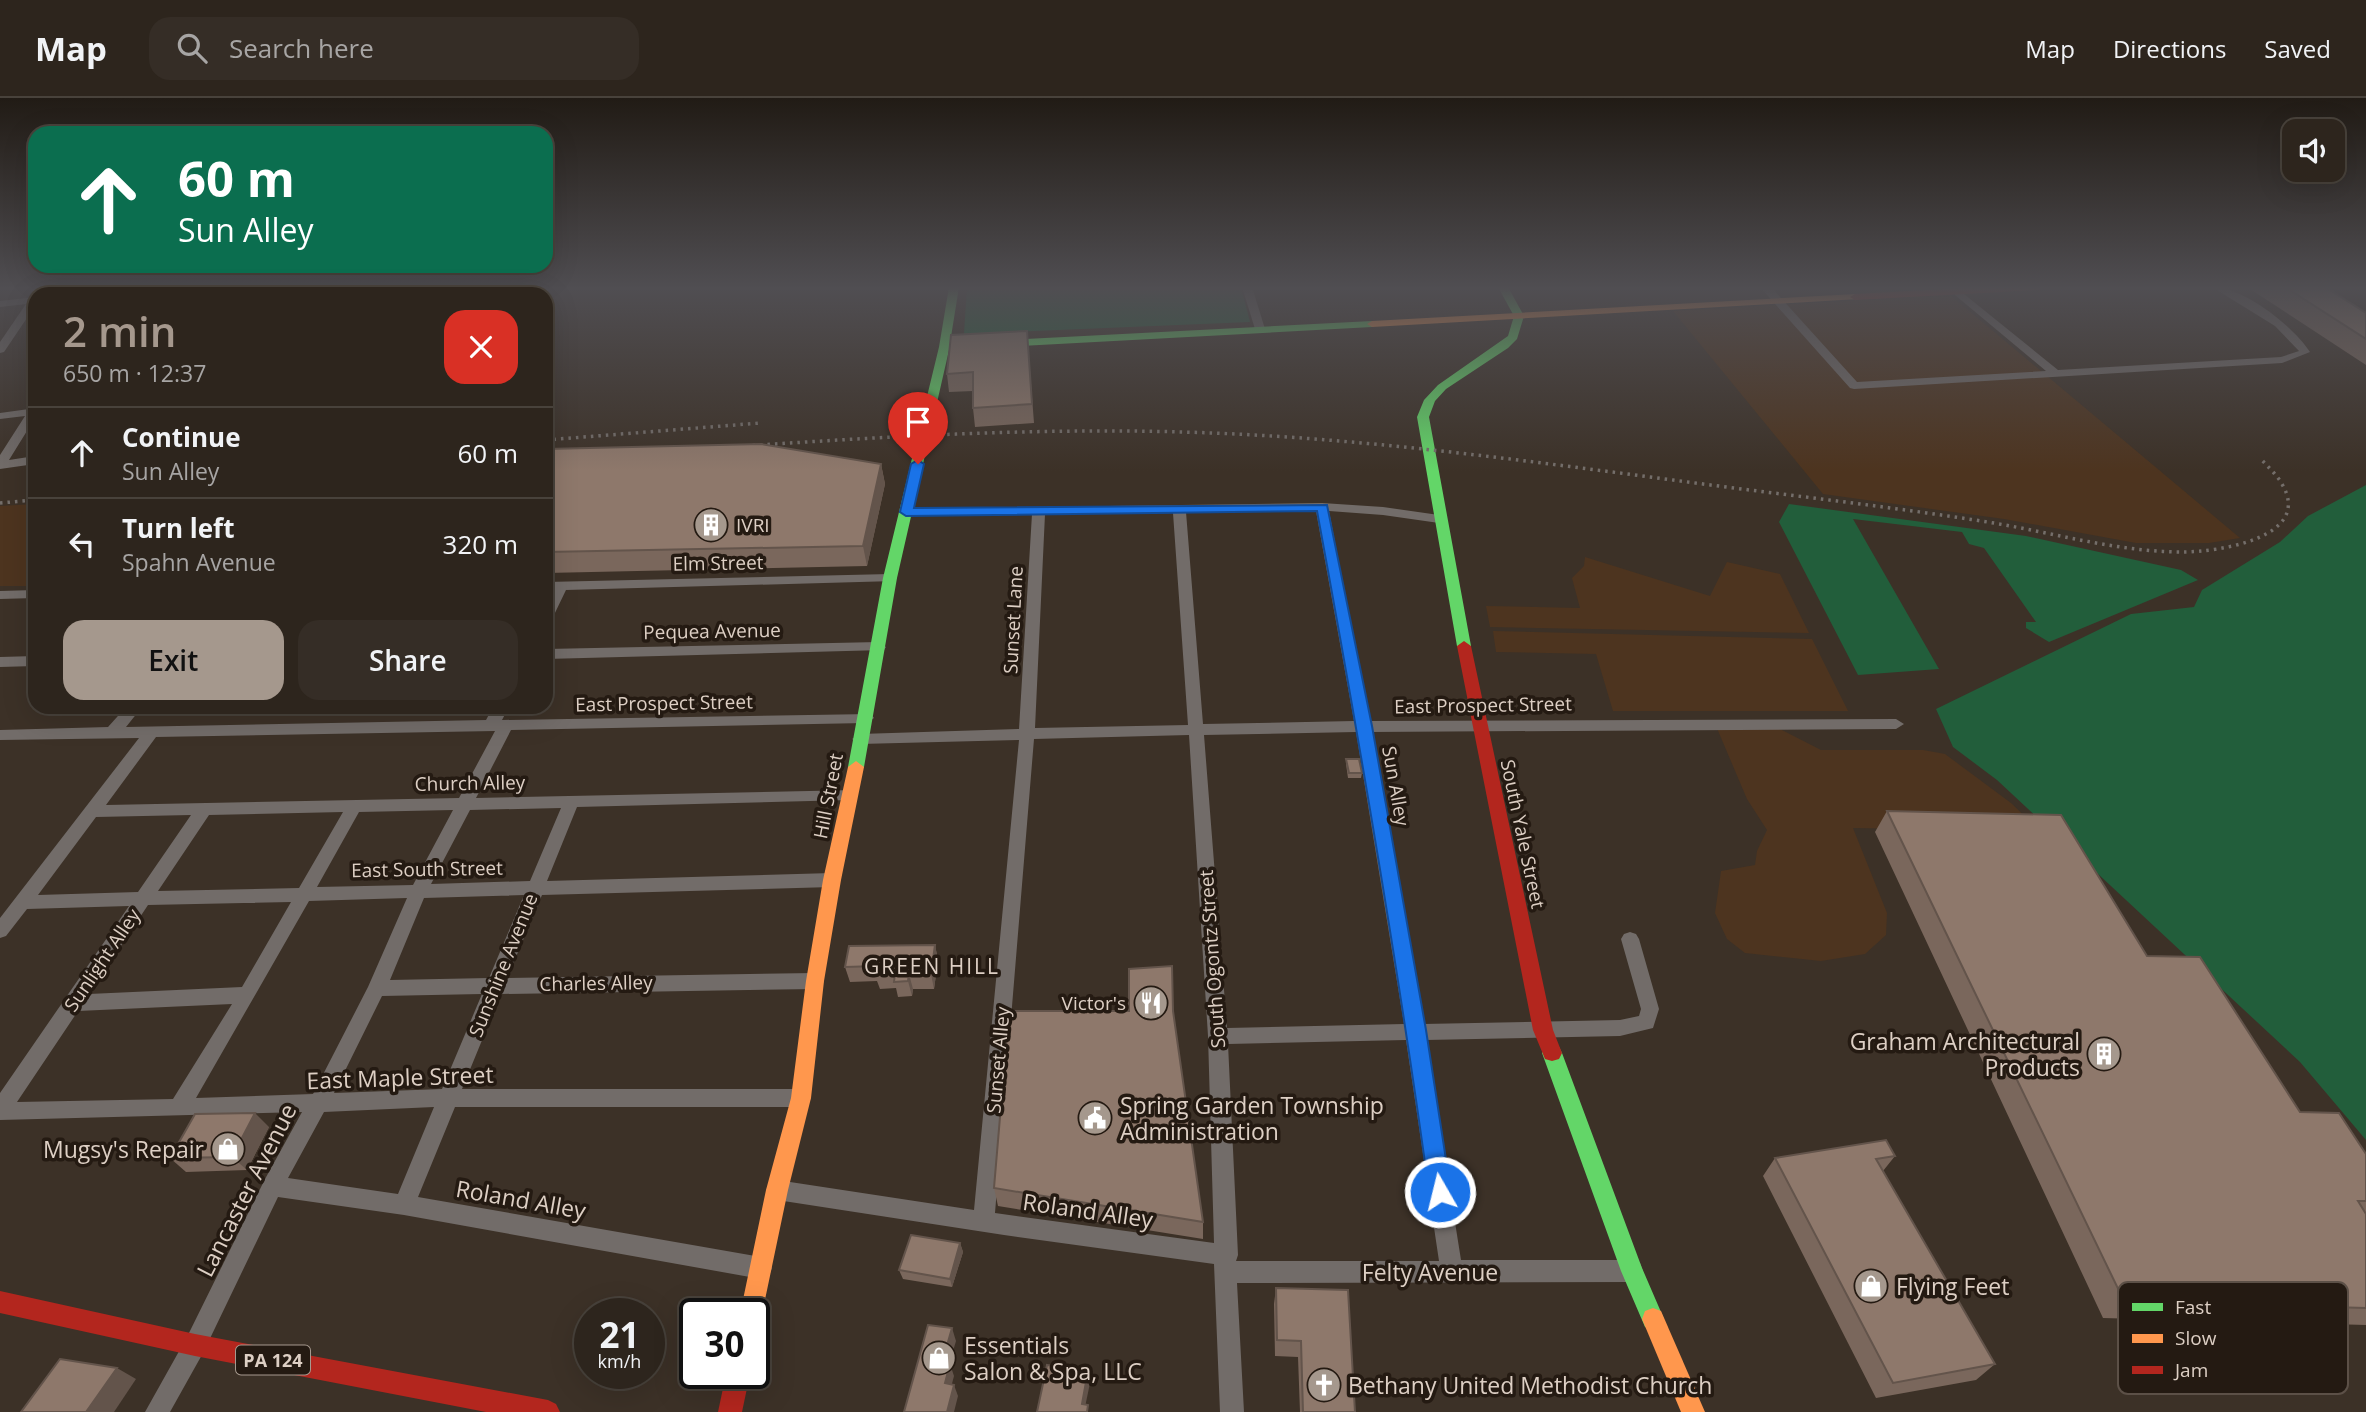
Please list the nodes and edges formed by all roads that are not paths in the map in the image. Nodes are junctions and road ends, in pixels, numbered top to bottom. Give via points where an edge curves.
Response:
1 (944, 348) edge
2 (1500, 348) edge
3 (1820, 348) edge
4 (2026, 348) edge
5 (2302, 348) edge
6 (2057, 374) junction
7 (28, 411) edge
8 (0, 416) edge
9 (28, 420) edge
10 (28, 461) edge
11 (0, 465) edge
12 (1322, 507) junction
13 (1179, 508) junction
14 (1038, 510) junction
15 (906, 512) junction
16 (1439, 519) junction
17 (890, 578) junction
18 (553, 586) edge
19 (0, 594) edge
20 (28, 594) edge
21 (879, 647) junction
22 (553, 654) edge
23 (28, 661) edge
24 (0, 662) edge
25 (128, 714) edge
26 (866, 718) junction
27 (500, 719) edge
28 (1478, 724) junction
29 (1896, 724) dead end
30 (1364, 726) junction
31 (1195, 731) junction
32 (113, 732) junction
33 (152, 732) junction
34 (1027, 733) junction
35 (0, 735) edge
36 (860, 738) junction
37 (850, 794) junction
38 (571, 803) junction
39 (355, 804) junction
40 (466, 805) junction
41 (204, 809) junction
42 (90, 811) junction
43 (832, 880) junction
44 (534, 888) junction
45 (419, 890) junction
46 (303, 893) junction
47 (144, 897) junction
48 (22, 902) junction
49 (0, 931) edge
50 (1630, 939) dead end
51 (815, 981) junction
52 (495, 984) junction
53 (377, 988) junction
54 (247, 995) junction
55 (73, 1003) junction
56 (1416, 1030) junction
57 (1543, 1030) junction
58 (1218, 1035) junction
59 (449, 1098) junction
60 (801, 1098) junction
61 (318, 1104) junction
62 (179, 1108) junction
63 (0, 1111) edge
64 (272, 1186) junction
65 (777, 1190) junction
66 (404, 1205) junction
67 (984, 1221) junction
68 (1227, 1263) junction
69 (761, 1268) junction
70 (1632, 1271) junction
71 (1452, 1273) junction
72 (754, 1298) edge
73 (0, 1302) edge
74 (195, 1345) junction
75 (735, 1389) edge
76 (486, 1406) edge
77 (157, 1412) edge
78 (548, 1412) edge
79 (730, 1412) edge
80 (1232, 1412) edge
81 (1692, 1412) edge

1 - 15 street, Hill Street
2 - 16 street, South Yale Street via 1442,387 1423,417
3 - 6 street via 1854,386
4 - 6 street
5 - 6 street via 2305,352 2282,360
7 - 8 street
9 - 11 street
10 - 11 street
12 - 13 street
12 - 16 street
12 - 30 street, Sun Alley
13 - 14 street
13 - 31 street, South Ogontz Street
14 - 15 street
14 - 34 street, Sunset Lane
15 - 17 street, Hill Street
16 - 28 street, South Yale Street
17 - 18 street, Elm Street
17 - 21 street, Hill Street
19 - 20 street
21 - 22 street, Pequea Avenue
21 - 26 street, Hill Street
23 - 24 street
25 - 32 street
26 - 27 street, East Prospect Street
26 - 36 street, Hill Street
27 - 33 street, East Prospect Street
27 - 40 street, Lancaster Avenue
28 - 29 street, East Prospect Street
28 - 30 street, East Prospect Street
28 - 57 street, South Yale Street
30 - 31 street, East Prospect Street
30 - 56 street, Sun Alley
31 - 34 street, East Prospect Street
31 - 58 street, South Ogontz Street
32 - 33 street, East Prospect Street
32 - 35 street, East Prospect Street
33 - 42 street
34 - 36 street, East Prospect Street
34 - 67 street, Sunset Alley
36 - 37 street, Hill Street
37 - 38 street, Church Alley
37 - 43 street, Hill Street
38 - 40 street, Church Alley
38 - 44 street, Sunshine Avenue
39 - 40 street, Church Alley
39 - 41 street, Church Alley
39 - 46 street
40 - 45 street, Lancaster Avenue
41 - 42 street, Church Alley
41 - 47 street, Sunlight Alley
42 - 48 street
43 - 44 street, East South Street
43 - 51 street, Hill Street
44 - 45 street, East South Street
44 - 52 street, Sunshine Avenue
45 - 46 street, East South Street
45 - 53 street, Lancaster Avenue
46 - 47 street, East South Street
46 - 54 street
47 - 48 street, East South Street
47 - 55 street, Sunlight Alley
48 - 49 street
50 - 57 street via 1650,1009 1646,1022 1620,1028
51 - 52 street, Charles Alley
51 - 60 street, Hill Street
52 - 53 street, Charles Alley
52 - 59 street, Sunshine Avenue
53 - 61 street, Lancaster Avenue
54 - 55 street
54 - 62 street
55 - 63 street, Sunlight Alley
56 - 57 street
56 - 58 street
56 - 71 street
57 - 70 street, South Yale Street
58 - 68 street, South Ogontz Street
59 - 60 street, East Maple Street
59 - 61 street, East Maple Street
59 - 66 street, Sunshine Avenue
60 - 65 street, Hill Street
61 - 62 street, East Maple Street
61 - 64 street, Lancaster Avenue
62 - 63 street, East Maple Street
64 - 66 street, Roland Alley
64 - 74 street, Lancaster Avenue
65 - 67 street, Roland Alley
65 - 69 street, Hill Street
66 - 69 street, Roland Alley
67 - 68 street, Roland Alley
68 - 71 street, Felty Avenue
68 - 80 street, South Ogontz Street
69 - 72 street, Hill Street
70 - 71 street, Felty Avenue
70 - 81 street, South Yale Street
73 - 74 street, PA 124
74 - 76 street, PA 124
74 - 77 street, Lancaster Avenue
75 - 79 street
76 - 78 street, PA 124

